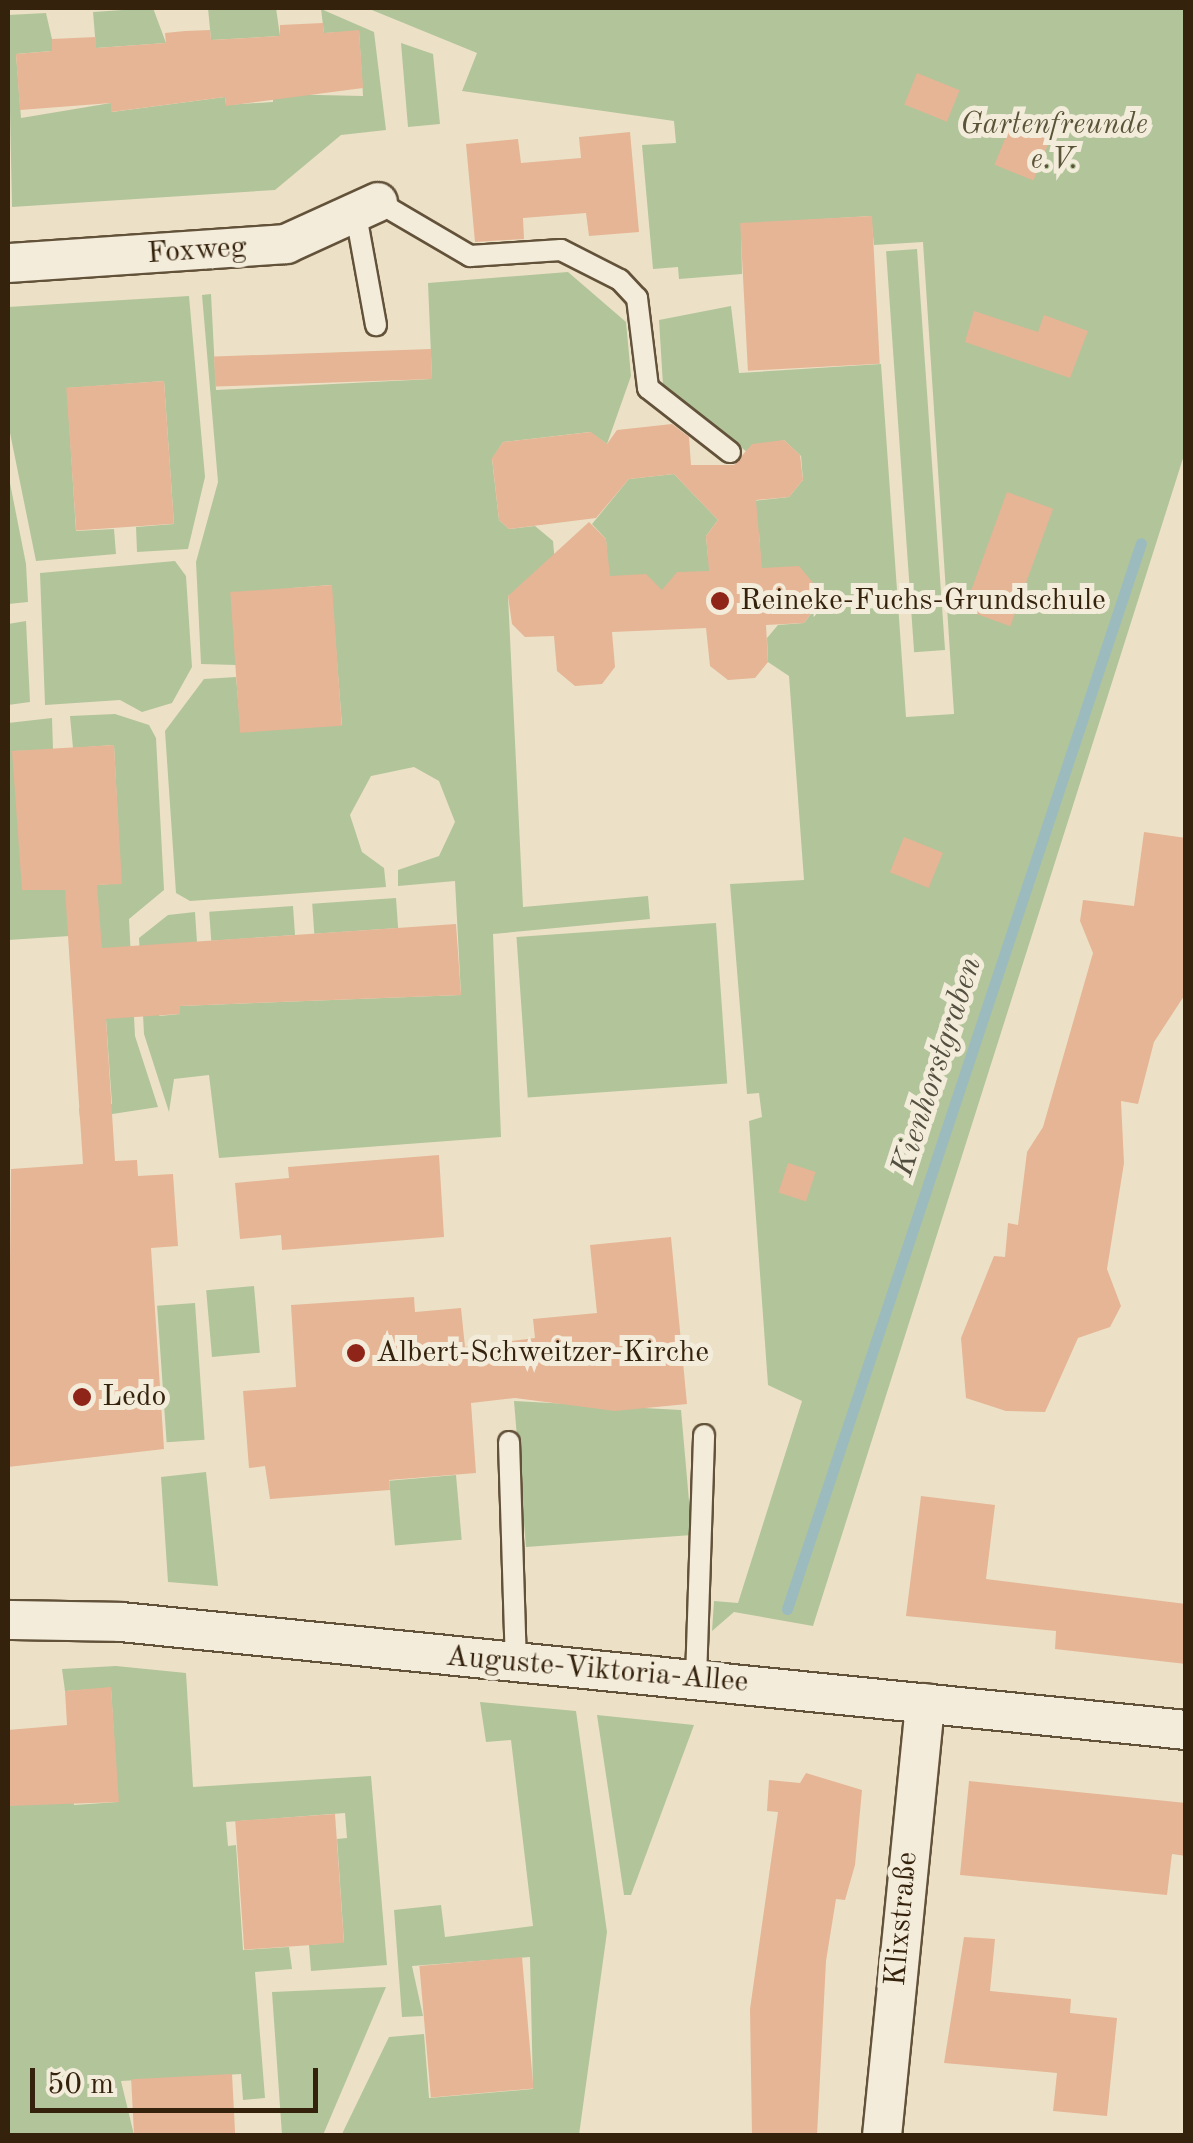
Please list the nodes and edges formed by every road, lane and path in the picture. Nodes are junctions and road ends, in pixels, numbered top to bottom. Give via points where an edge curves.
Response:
1 (367, 208) junction
2 (8, 263) edge
3 (376, 325) dead end
4 (730, 452) dead end
5 (704, 1435) dead end
6 (509, 1442) dead end
7 (8, 1620) edge
8 (516, 1663) junction
9 (696, 1678) junction
10 (924, 1703) junction
11 (1186, 1730) edge
12 (882, 2136) edge

1 - 2 street, Foxweg via 286,244
1 - 3 lane
1 - 4 lane via 470,256 561,250 620,280 636,298 648,388
5 - 9 lane
6 - 8 lane
7 - 8 street, Auguste-Viktoria-Allee via 120,1622
8 - 9 street, Auguste-Viktoria-Allee
9 - 10 street, Auguste-Viktoria-Allee
10 - 11 street, Auguste-Viktoria-Allee
10 - 12 street, Klixstraße

